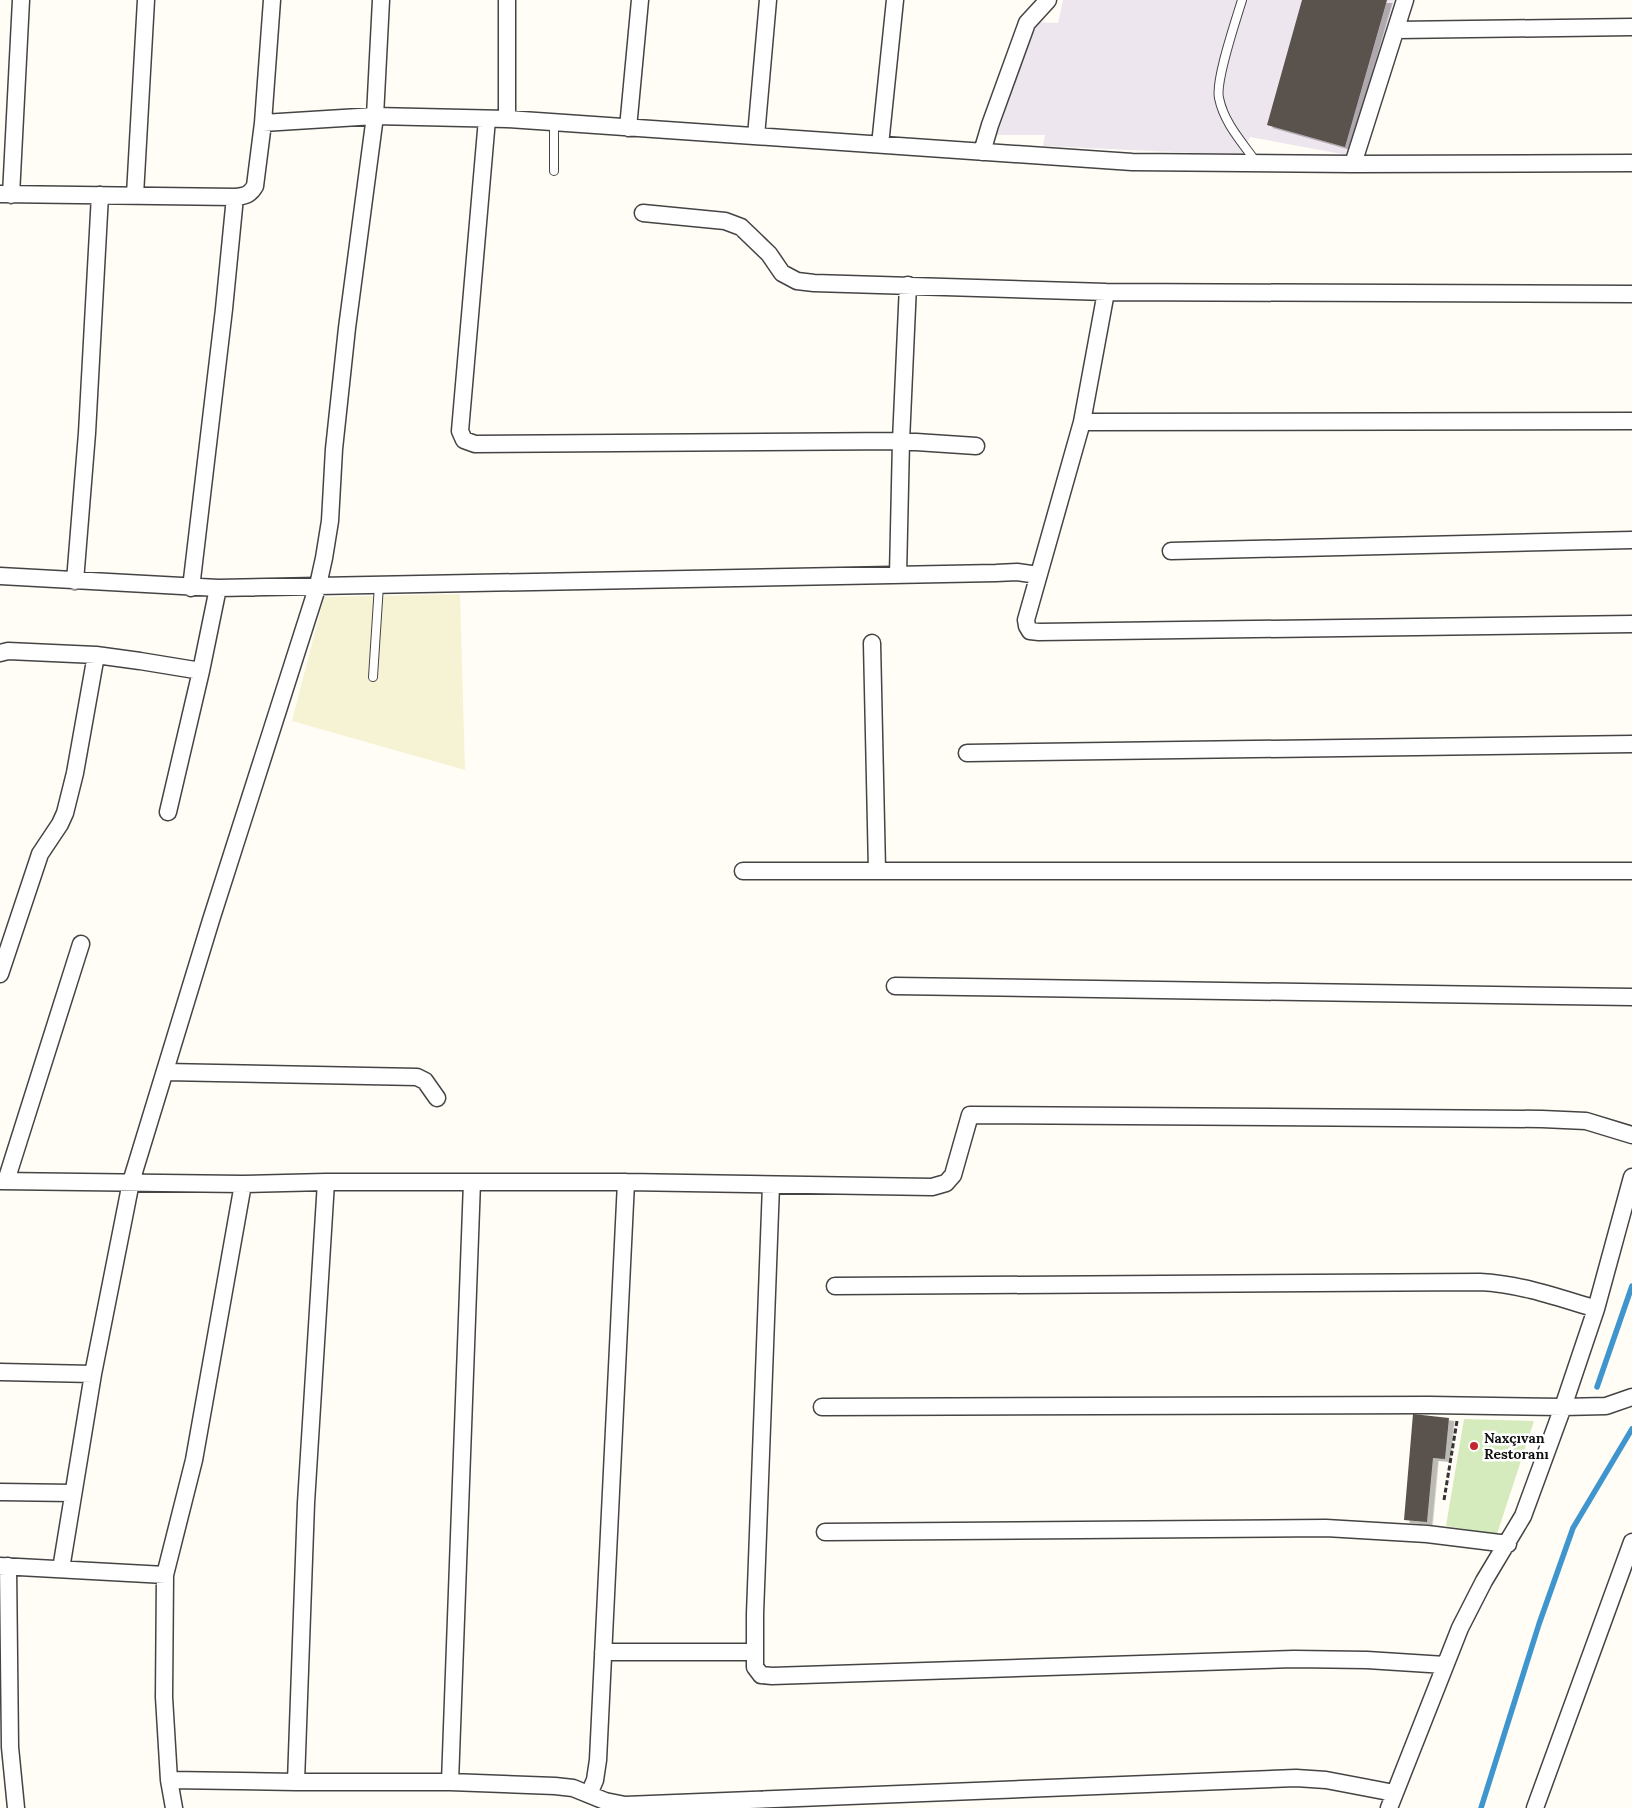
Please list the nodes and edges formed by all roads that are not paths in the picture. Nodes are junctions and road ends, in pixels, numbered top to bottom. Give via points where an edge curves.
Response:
1 (21, 0) edge
2 (146, 0) edge
3 (272, 0) edge
4 (381, 0) edge
5 (506, 0) edge
6 (640, 0) edge
7 (768, 0) edge
8 (895, 0) edge
9 (1048, 0) edge
10 (1242, 0) edge
11 (1405, 0) edge
12 (1632, 27) edge
13 (1397, 30) junction
14 (375, 116) junction
15 (487, 119) junction
16 (507, 120) junction
17 (263, 123) junction
18 (554, 123) junction
19 (628, 128) junction
20 (756, 136) junction
21 (880, 145) junction
22 (982, 152) junction
23 (1632, 163) edge
24 (1257, 164) junction
25 (1353, 164) junction
26 (554, 171) dead end
27 (5, 195) edge
28 (100, 195) junction
29 (135, 195) junction
30 (234, 197) junction
31 (643, 212) dead end
32 (908, 285) junction
33 (1106, 292) junction
34 (1632, 294) edge
35 (1632, 421) edge
36 (1082, 422) junction
37 (900, 441) junction
38 (976, 446) dead end
39 (1632, 540) edge
40 (1171, 551) dead end
41 (898, 575) junction
42 (1038, 575) junction
43 (0, 576) edge
44 (75, 581) junction
45 (318, 585) junction
46 (379, 585) junction
47 (191, 588) junction
48 (218, 588) junction
49 (1632, 624) edge
50 (872, 643) dead end
51 (0, 653) edge
52 (96, 656) junction
53 (201, 671) junction
54 (373, 676) dead end
55 (1632, 744) edge
56 (967, 753) dead end
57 (168, 812) dead end
58 (876, 870) junction
59 (744, 871) dead end
60 (1632, 871) edge
61 (81, 944) dead end
62 (0, 974) edge
63 (895, 986) dead end
64 (1632, 997) edge
65 (164, 1072) junction
66 (437, 1098) dead end
67 (1632, 1135) edge
68 (1632, 1177) edge
69 (3, 1181) edge
70 (131, 1182) junction
71 (326, 1182) junction
72 (472, 1182) junction
73 (626, 1182) junction
74 (243, 1184) junction
75 (771, 1185) junction
76 (835, 1286) dead end
77 (1596, 1309) junction
78 (0, 1372) edge
79 (92, 1374) junction
80 (1632, 1397) edge
81 (822, 1407) dead end
82 (1563, 1407) junction
83 (0, 1492) edge
84 (73, 1492) junction
85 (826, 1532) dead end
86 (1632, 1542) edge
87 (1508, 1544) junction
88 (4, 1566) edge
89 (61, 1569) junction
90 (165, 1574) junction
91 (603, 1652) junction
92 (755, 1652) junction
93 (1445, 1665) junction
94 (170, 1780) junction
95 (296, 1782) junction
96 (450, 1782) junction
97 (589, 1794) junction
98 (1391, 1801) edge
99 (1539, 1807) edge
100 (16, 1808) edge
101 (174, 1808) edge

1 - 27 street
2 - 29 street
3 - 17 street
4 - 14 street
5 - 16 street
6 - 19 street
7 - 20 street
8 - 21 street
9 - 22 street via 1027,23
10 - 24 lane via 1218,96 1234,133
11 - 13 street
12 - 13 street
13 - 25 street
14 - 15 street
14 - 17 street
14 - 45 street via 346,337 330,521
15 - 16 street
15 - 37 street via 460,431 464,440 475,444
16 - 18 street
17 - 30 street via 255,186 252,192
18 - 19 street
18 - 26 lane
19 - 20 street
20 - 21 street
21 - 22 street
22 - 24 street via 1132,162
23 - 25 street
24 - 25 street
27 - 28 street
28 - 29 street
28 - 44 street
29 - 30 street
30 - 47 street
31 - 32 street via 725,221 741,227 769,254 782,273 797,281
32 - 33 street
32 - 37 street
33 - 34 street
33 - 36 street
35 - 36 street
36 - 42 street
37 - 38 street
37 - 41 street
39 - 40 street
41 - 42 street via 1017,572
41 - 46 street
42 - 49 street via 1026,620 1030,631 1039,632
43 - 44 street
44 - 47 street
45 - 46 street
45 - 48 street
45 - 65 street
46 - 54 lane
47 - 48 street
48 - 53 street
50 - 58 street
51 - 52 street
52 - 53 street
52 - 62 street via 65,813 40,854
53 - 57 street
55 - 56 street
58 - 59 street
58 - 60 street
61 - 69 street
63 - 64 street
65 - 66 street via 417,1077 425,1081
65 - 70 street
67 - 75 street via 1586,1121 1542,1119 970,1115 953,1175 946,1183 932,1187
68 - 77 street
69 - 70 street
70 - 74 street
70 - 79 street
71 - 72 street
71 - 74 street
71 - 95 street via 306,1503
72 - 73 street
72 - 96 street
73 - 75 street
73 - 91 street
74 - 90 street via 194,1460
75 - 92 street
76 - 77 street via 1480,1282 1532,1289
77 - 82 street
78 - 79 street
79 - 84 street
80 - 82 street via 1606,1406
81 - 82 street
82 - 87 street via 1523,1516
83 - 84 street
84 - 89 street
85 - 87 street via 1326,1528 1427,1534
86 - 99 street
87 - 93 street via 1484,1581
88 - 89 street
88 - 100 street via 10,1747
89 - 90 street
90 - 94 street via 164,1697
91 - 92 street
91 - 97 street via 598,1760
92 - 93 street via 755,1667 761,1675 772,1676 1294,1659
93 - 98 street
94 - 95 street
94 - 101 street
95 - 96 street
96 - 97 street via 555,1786
97 - 98 street via 625,1805 1296,1778 1326,1780

